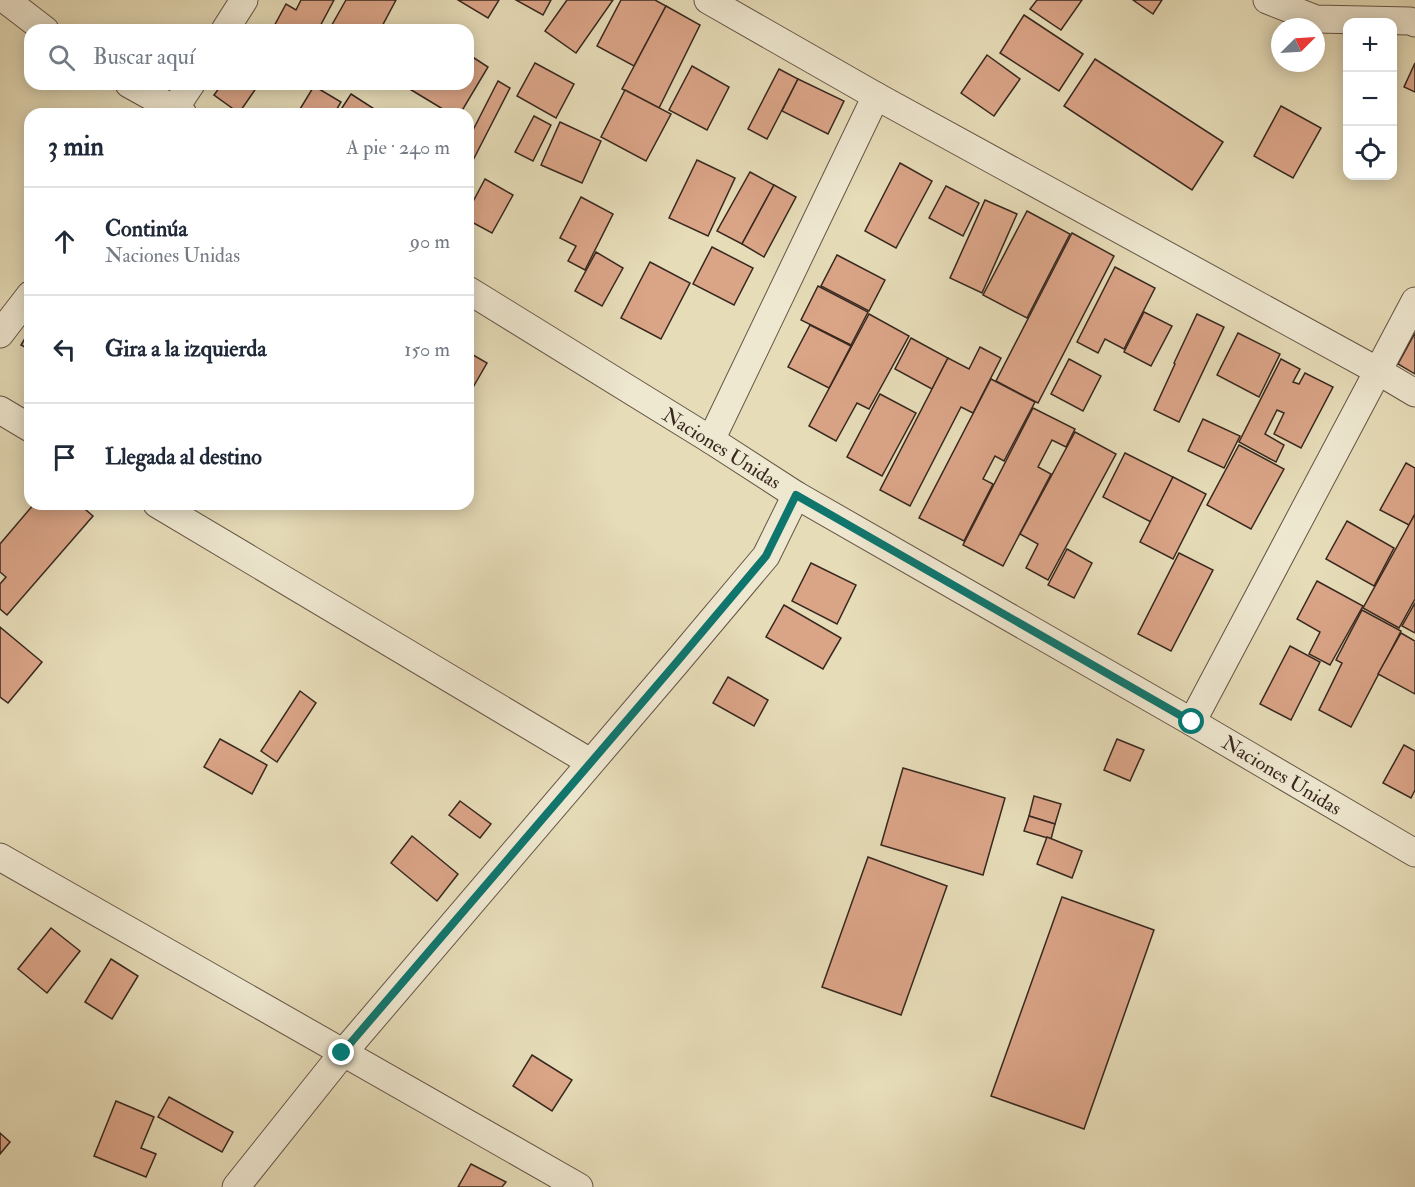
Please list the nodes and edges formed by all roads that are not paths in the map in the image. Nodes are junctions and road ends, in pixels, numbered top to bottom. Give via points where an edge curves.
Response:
1 (6, 0) edge
2 (244, 0) edge
3 (708, 0) edge
4 (1267, 0) edge
5 (1324, 10) edge
6 (1415, 23) edge
7 (37, 24) edge
8 (229, 24) edge
9 (139, 90) edge
10 (188, 90) edge
11 (876, 96) junction
12 (169, 108) edge
13 (178, 108) edge
14 (474, 294) edge
15 (1415, 301) edge
16 (24, 303) edge
17 (0, 334) edge
18 (1378, 371) junction
19 (1415, 393) edge
20 (0, 410) edge
21 (24, 424) edge
22 (711, 440) junction
23 (796, 495) junction
24 (167, 510) edge
25 (1192, 722) junction
26 (590, 762) junction
27 (1415, 853) edge
28 (0, 858) edge
29 (342, 1053) junction
30 (236, 1187) edge
31 (579, 1187) edge

1 - 7 street
2 - 8 street
3 - 11 street
4 - 5 street
5 - 6 street
9 - 12 street
10 - 13 street
11 - 18 street
11 - 22 street
14 - 22 street, Naciones Unidas
15 - 18 street
16 - 17 street
18 - 19 street
18 - 25 street
20 - 21 street
22 - 23 street, Naciones Unidas
23 - 25 street, Naciones Unidas
23 - 26 street via 766,556
24 - 26 street
25 - 27 street, Naciones Unidas
26 - 29 street
28 - 29 street
29 - 30 street
29 - 31 street

